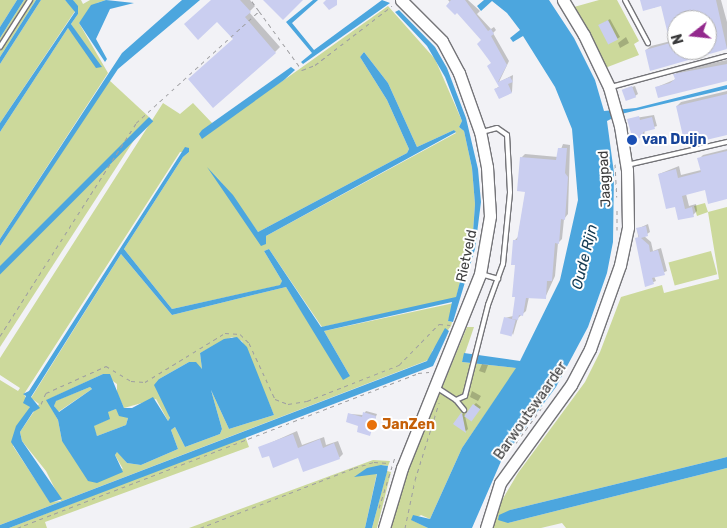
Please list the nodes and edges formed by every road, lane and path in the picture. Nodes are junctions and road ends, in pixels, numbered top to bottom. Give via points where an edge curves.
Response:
1 (30, 0) edge
2 (251, 0) edge
3 (563, 0) edge
4 (625, 0) edge
5 (399, 1) edge
6 (259, 11) junction
7 (648, 43) dead end
8 (0, 47) edge
9 (727, 56) edge
10 (609, 87) junction
11 (480, 132) junction
12 (727, 142) edge
13 (615, 160) dead end
14 (626, 165) junction
15 (616, 236) dead end
16 (480, 274) junction
17 (498, 279) junction
18 (460, 328) junction
19 (0, 336) edge
20 (442, 374) junction
21 (439, 391) junction
22 (456, 400) junction
23 (546, 402) dead end
24 (41, 404) dead end
25 (464, 410) dead end
26 (515, 445) dead end
27 (396, 456) dead end
28 (389, 463) dead end
29 (378, 515) dead end
30 (17, 528) edge
31 (200, 528) edge
32 (384, 528) edge
33 (405, 528) edge
34 (486, 528) edge

1 - 8 lane
2 - 6 path
3 - 10 street, Barwoutswaarder
4 - 7 lane
5 - 6 path via 315,65 302,70
5 - 11 street, Rietveld via 442,42 459,73
6 - 19 path via 136,123
9 - 10 lane
10 - 14 street, Barwoutswaarder
11 - 16 street, Rietveld via 490,190 490,216
11 - 17 lane via 497,128 507,135 510,192 503,264
12 - 14 lane
13 - 15 path, Jaagpad
14 - 34 street, Barwoutswaarder via 628,227 609,299 571,385 500,483
16 - 17 lane
16 - 18 street, Rietveld
17 - 22 lane via 465,396
18 - 20 street, Rietveld
18 - 24 path via 439,324 399,365 307,401 288,404 275,399 249,343 240,334 225,333 145,382 131,381 106,366 46,393
20 - 21 street, Rietveld
20 - 30 path via 418,374
21 - 22 lane
21 - 32 street, Rietveld via 402,468
21 - 33 path
22 - 25 lane
23 - 26 path
27 - 29 path
28 - 31 path via 374,462 354,468

